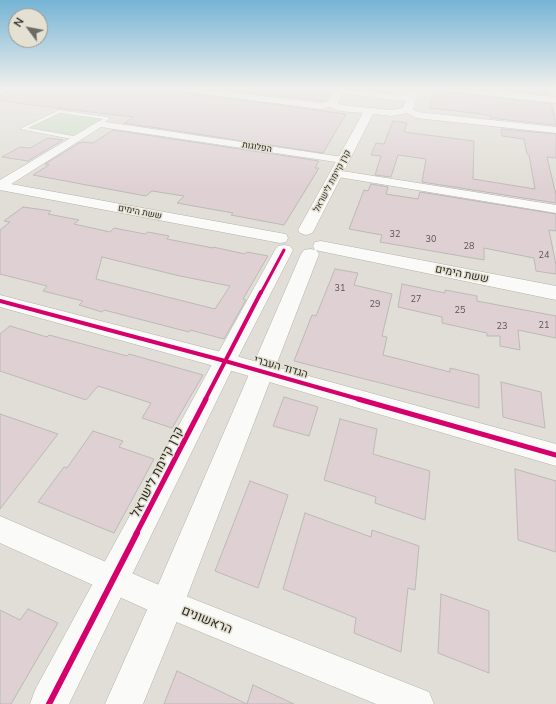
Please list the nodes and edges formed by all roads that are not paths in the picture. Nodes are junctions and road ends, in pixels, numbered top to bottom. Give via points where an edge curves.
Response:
1 (36, 122) edge
2 (102, 122) edge
3 (364, 122) edge
4 (480, 122) edge
5 (99, 124) junction
6 (556, 130) edge
7 (77, 138) junction
8 (343, 160) junction
9 (336, 174) junction
10 (0, 186) edge
11 (556, 209) edge
12 (300, 244) junction
13 (556, 293) edge
14 (0, 301) edge
15 (225, 361) junction
16 (262, 372) junction
17 (556, 455) edge
18 (0, 529) edge
19 (113, 580) junction
20 (167, 604) junction
21 (49, 704) edge
22 (124, 704) edge
23 (417, 704) edge

1 - 7 lane via 23,128
2 - 5 lane
3 - 8 street, קרן קיימת לישראל
4 - 6 street
5 - 7 street
5 - 8 street, הפלוגות
7 - 10 street
8 - 9 street, קרן קיימת לישראל
9 - 11 street
9 - 12 street, קרן קיימת לישראל
10 - 12 street, ששת הימים
12 - 13 street, ששת הימים
12 - 15 street, קרן קיימת לישראל
12 - 16 street, קרן קיימת לישראל
14 - 15 street, הגדוד העברי
15 - 16 street, הגדוד העברי
15 - 19 street, קרן קיימת לישראל
16 - 17 street, הגדוד העברי
16 - 20 street, קרן קיימת לישראל
18 - 19 street, הראשונים
19 - 20 street, הראשונים
19 - 21 street, קרן קיימת לישראל
20 - 22 street, קרן קיימת לישראל
20 - 23 street, הראשונים

